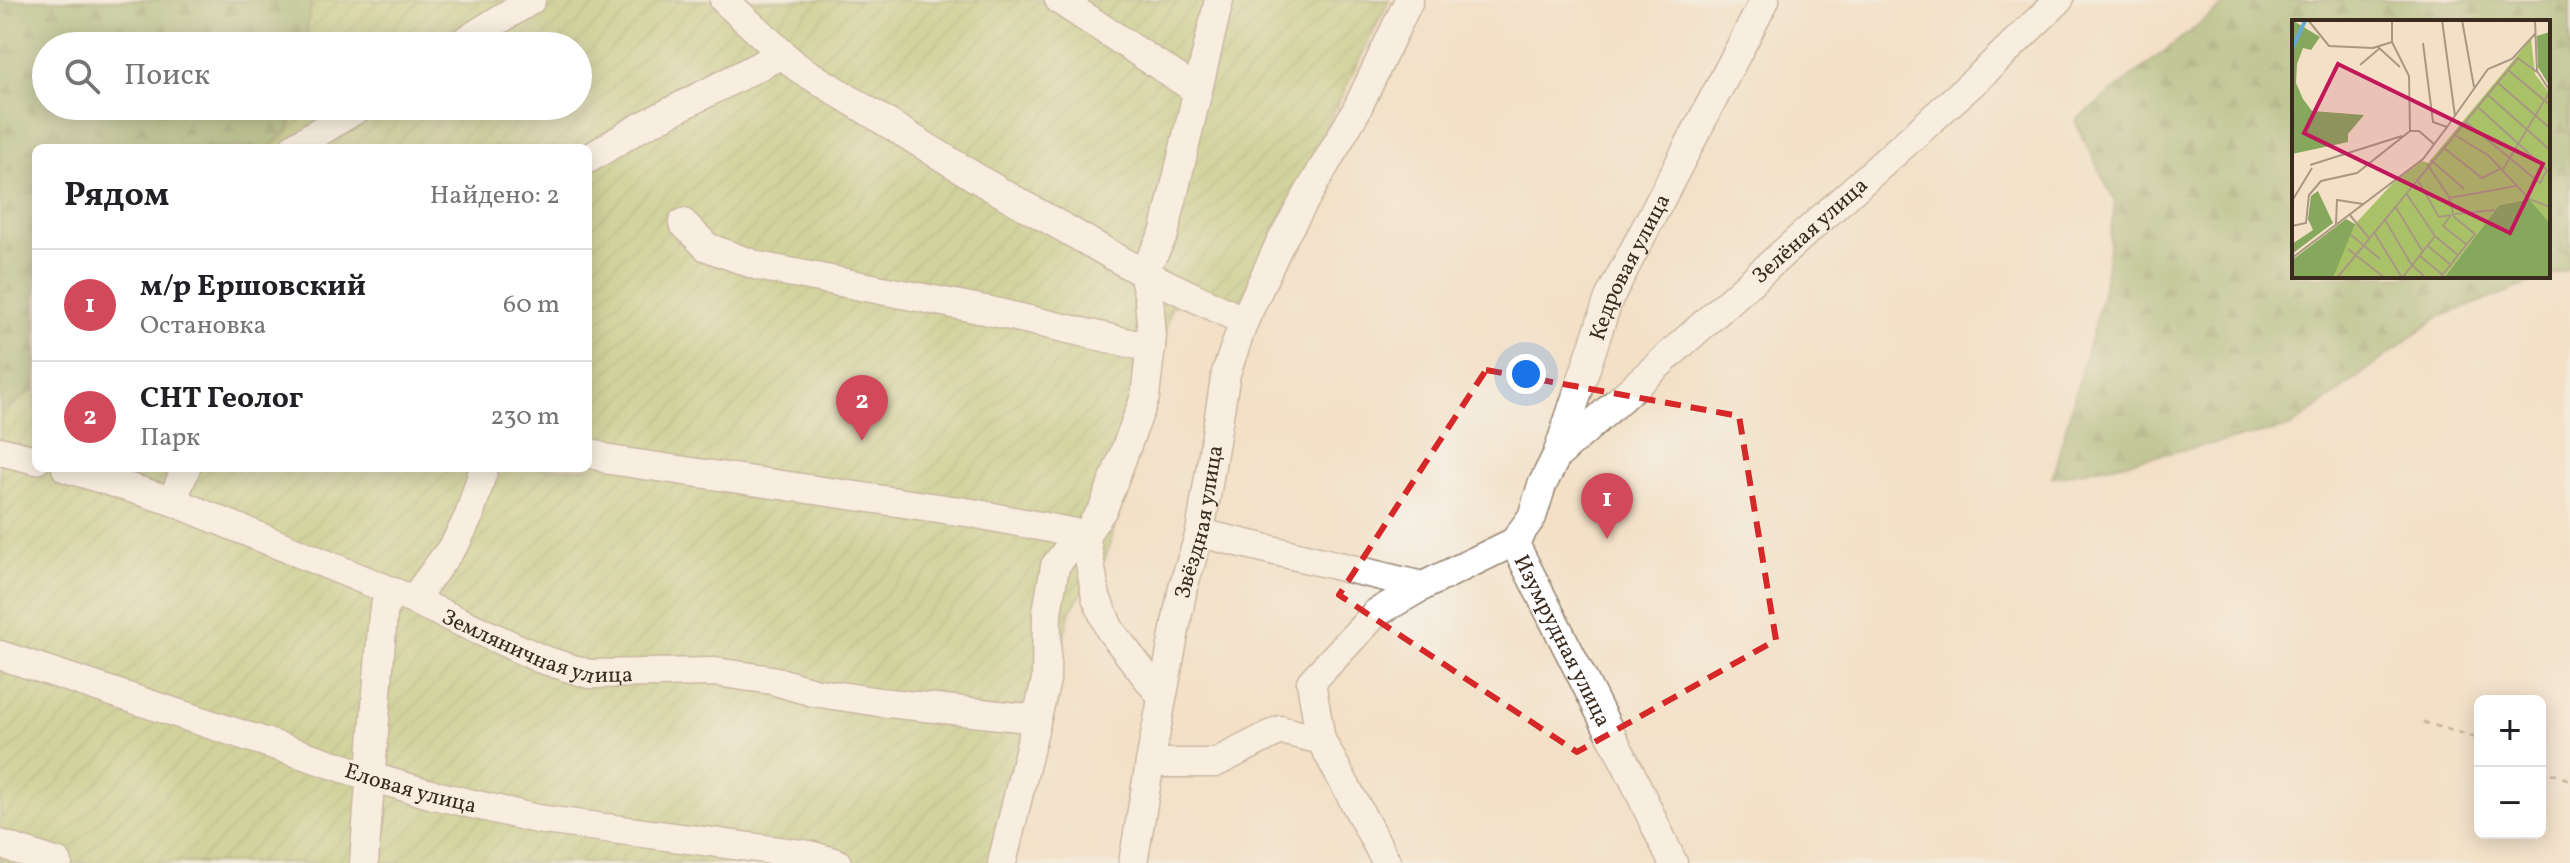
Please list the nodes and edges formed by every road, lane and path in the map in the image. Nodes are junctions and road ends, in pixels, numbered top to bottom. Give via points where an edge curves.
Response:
1 (531, 0) edge
2 (724, 0) edge
3 (1059, 0) edge
4 (1219, 0) edge
5 (1409, 0) edge
6 (1765, 0) edge
7 (2059, 0) edge
8 (480, 32) edge
9 (782, 54) junction
10 (1198, 91) junction
11 (338, 120) edge
12 (299, 144) edge
13 (592, 157) edge
14 (683, 223) dead end
15 (1143, 273) junction
16 (1244, 321) junction
17 (1151, 348) junction
18 (0, 451) edge
19 (592, 453) edge
20 (1557, 455) junction
21 (32, 459) edge
22 (79, 472) edge
23 (184, 472) edge
24 (483, 472) edge
25 (172, 501) junction
26 (1200, 533) junction
27 (1085, 535) junction
28 (1514, 542) junction
29 (1423, 586) junction
30 (401, 596) junction
31 (0, 655) edge
32 (1162, 697) junction
33 (1036, 719) junction
34 (2423, 722) dead end
35 (2474, 737) edge
36 (1321, 740) junction
37 (1150, 763) junction
38 (2546, 771) edge
39 (371, 777) junction
40 (2570, 780) edge
41 (0, 844) edge
42 (58, 863) edge
43 (364, 863) edge
44 (837, 863) edge
45 (1002, 863) edge
46 (1133, 863) edge
47 (1387, 863) edge
48 (1673, 863) edge

1 - 8 street
2 - 9 street
3 - 10 street
4 - 10 street
5 - 16 street, Звёздная улица
6 - 20 street, Кедровая улица via 1609,298
7 - 20 street, Зелёная улица
9 - 13 street
9 - 15 street via 983,182
10 - 15 street via 1164,234
11 - 12 street
14 - 17 street via 707,247 758,266
15 - 16 street
15 - 17 street
16 - 26 street, Звёздная улица via 1226,373
17 - 27 street via 1145,397 1103,509
18 - 21 street
19 - 27 street
20 - 28 street, Кедровая улица via 1532,517
22 - 25 street, Земляничная улица
23 - 25 street
24 - 30 street via 456,542
25 - 30 street, Земляничная улица
26 - 29 street
26 - 32 street, Звёздная улица via 1183,587
27 - 32 street via 1096,597 1110,630
27 - 33 street via 1055,566 1047,612 1046,680
28 - 29 street, Изумрудная улица
28 - 48 street, Изумрудная улица
29 - 36 street, Изумрудная улица via 1376,613 1311,682
30 - 33 street, Земляничная улица via 541,659 589,674 715,672 879,702
30 - 39 street via 383,614
31 - 39 street, Еловая улица
32 - 37 street, Звёздная улица
33 - 45 street
34 - 35 path
36 - 37 street via 1280,730 1215,763
36 - 47 street
37 - 46 street, Звёздная улица
38 - 40 path
39 - 43 street
39 - 44 street, Еловая улица via 537,819
41 - 42 street

